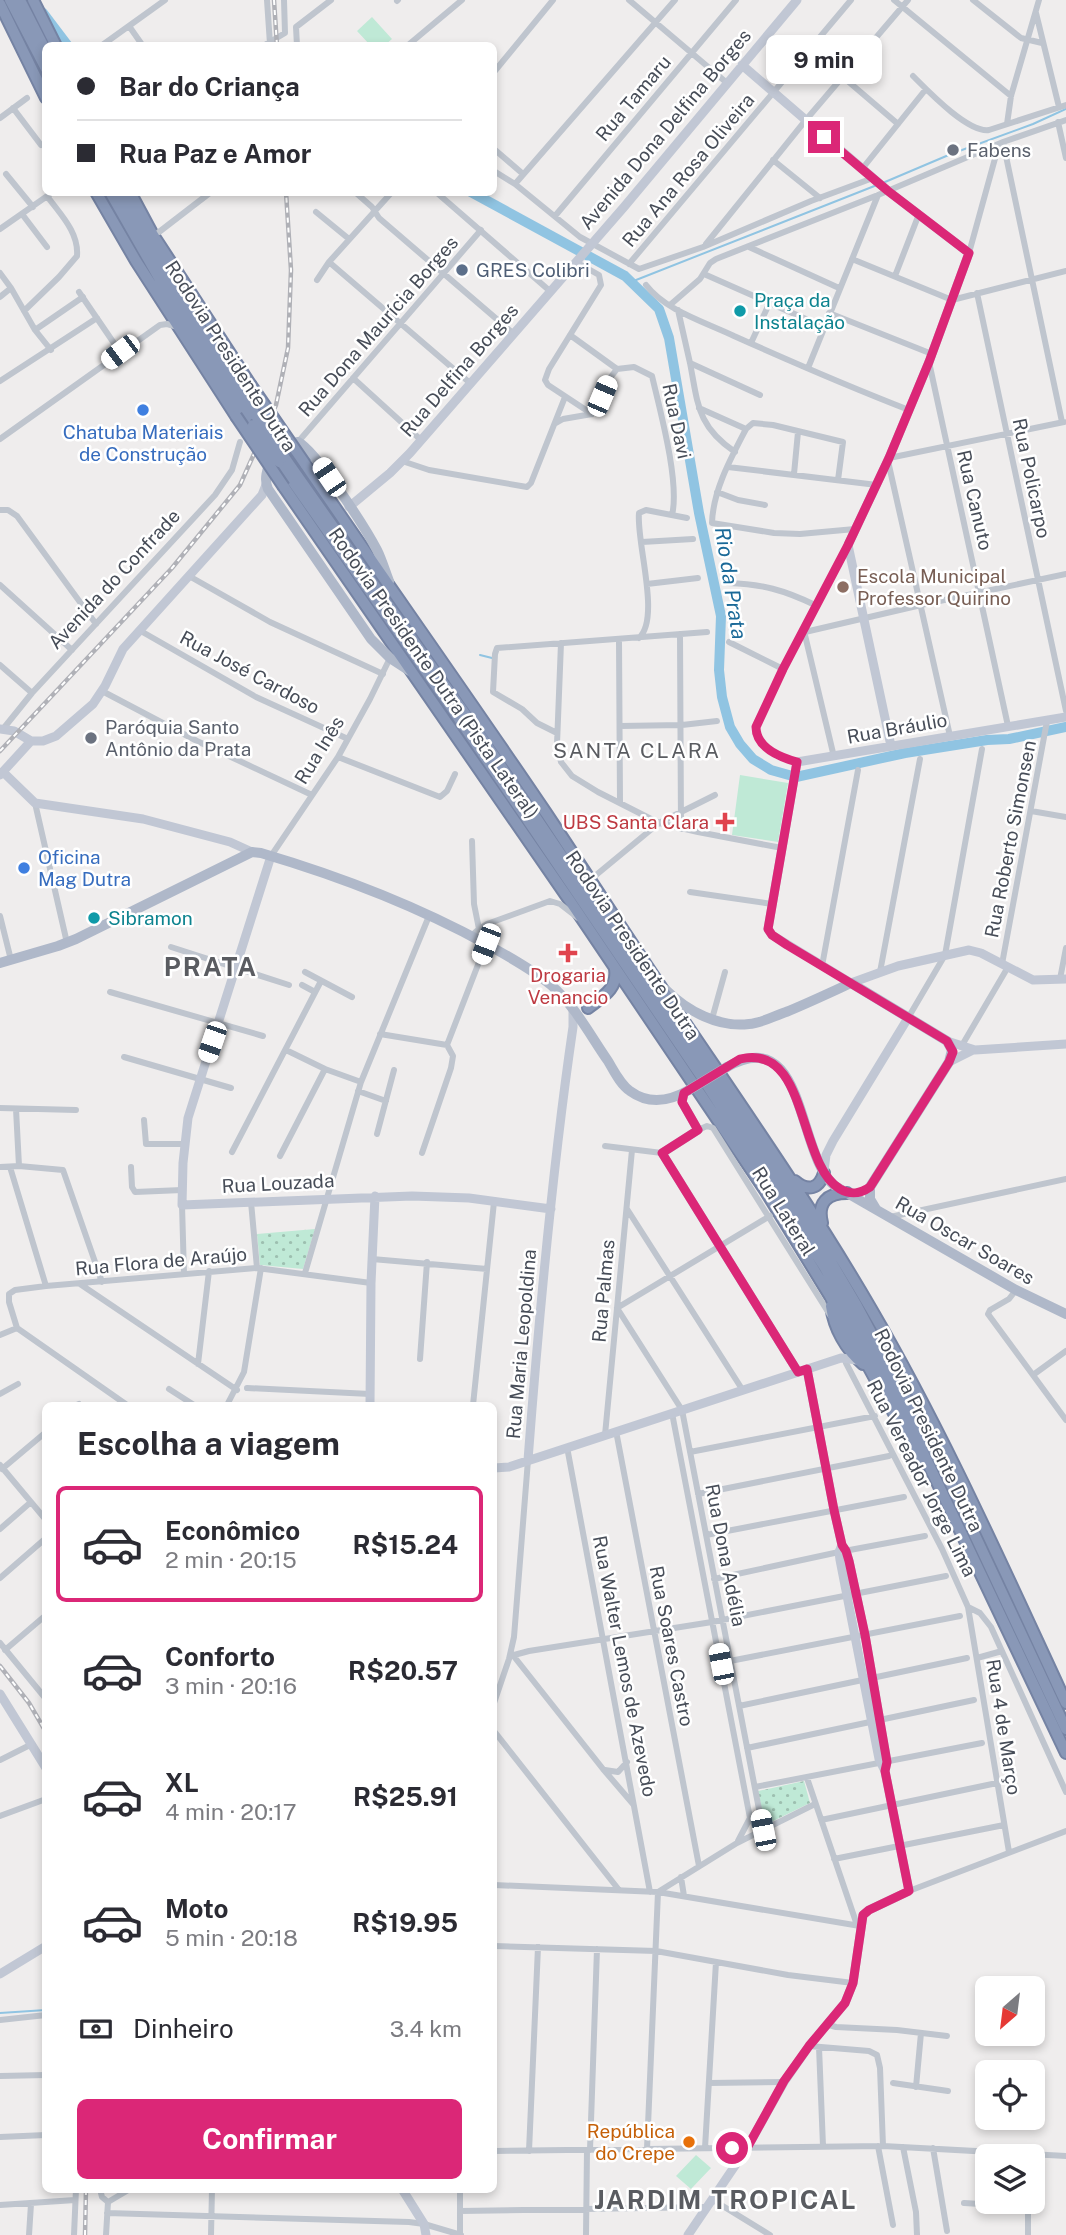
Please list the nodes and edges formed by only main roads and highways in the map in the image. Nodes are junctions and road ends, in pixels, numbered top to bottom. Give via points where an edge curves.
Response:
1 (33, 0) edge
2 (12, 5) edge
3 (54, 42) edge
4 (42, 46) edge
5 (42, 61) edge
6 (42, 87) edge
7 (98, 196) edge
8 (112, 196) edge
9 (122, 196) edge
10 (132, 196) edge
11 (144, 217) junction
12 (234, 358) junction
13 (255, 420) junction
14 (282, 459) junction
15 (394, 594) junction
16 (413, 674) junction
17 (5, 962) edge
18 (615, 969) junction
19 (537, 975) junction
20 (656, 980) junction
21 (588, 1008) junction
22 (578, 1024) junction
23 (785, 1169) junction
24 (824, 1173) junction
25 (870, 1187) junction
26 (847, 1193) junction
27 (876, 1209) junction
28 (825, 1233) junction
29 (830, 1296) junction
30 (1066, 1314) edge
31 (873, 1374) junction
32 (961, 1532) junction
33 (1066, 1703) edge
34 (1066, 1729) edge
35 (1066, 1753) edge

1 - 3 highway
2 - 4 highway
2 - 5 highway
2 - 6 highway
7 - 16 highway, Rodovia Presidente Dutra (Pista Lateral), bridge via 236,416
8 - 13 highway, Rodovia Presidente Dutra via 167,292
9 - 13 highway, Rodovia Presidente Dutra
10 - 11 highway, Rodovia Presidente Dutra (Pista Lateral)
11 - 12 highway, Rodovia Presidente Dutra (Pista Lateral)
11 - 12 highway via 159,232 221,329
12 - 15 highway, Rodovia Presidente Dutra (Pista Lateral), bridge
13 - 14 highway, Rodovia Presidente Dutra, bridge
14 - 32 highway, Rodovia Presidente Dutra via 798,1223 891,1389
14 - 34 highway, Rodovia Presidente Dutra via 482,738 817,1238 949,1480
15 - 16 main road via 377,550 349,507 308,449 292,443 270,463 265,473 267,491 356,620 390,658
15 - 20 highway, Rodovia Presidente Dutra (Pista Lateral)
16 - 18 highway, Rodovia Presidente Dutra (Pista Lateral)
17 - 19 main road, Rua Oscar Soares via 67,943 252,852 330,875 475,932 486,944
18 - 21 highway, Rua Maria Leopoldina via 614,985
18 - 29 highway, Rodovia Presidente Dutra (Pista Lateral) via 737,1147
19 - 21 main road, Rua Oscar Soares via 558,985 578,1006
19 - 22 main road, Rua Oscar Soares via 562,995
20 - 23 highway, Rodovia Presidente Dutra (Pista Lateral)
20 - 25 main road via 684,1005 734,1024 760,1022 851,984 947,1041 952,1050 949,1062
21 - 22 main road, Rua Maria Leopoldina
22 - 24 main road, Rua Oscar Soares, bridge via 632,1092 657,1101 687,1092 740,1059 768,1061 782,1070 790,1085
23 - 24 highway via 808,1188 817,1185
23 - 28 highway, Rodovia Presidente Dutra (Pista Lateral)
24 - 26 main road, Rua Oscar Soares
25 - 26 main road
25 - 27 main road
26 - 27 main road, Rua Oscar Soares
26 - 28 highway via 825,1199 820,1212
27 - 30 main road, Rua Oscar Soares
28 - 33 highway, Rodovia Presidente Dutra (Pista Lateral) via 937,1431
29 - 31 highway, Rodovia Presidente Dutra (Pista Lateral)
29 - 31 highway via 848,1360
31 - 32 highway, Rodovia Presidente Dutra (Pista Lateral)
32 - 35 highway, Rodovia Presidente Dutra

